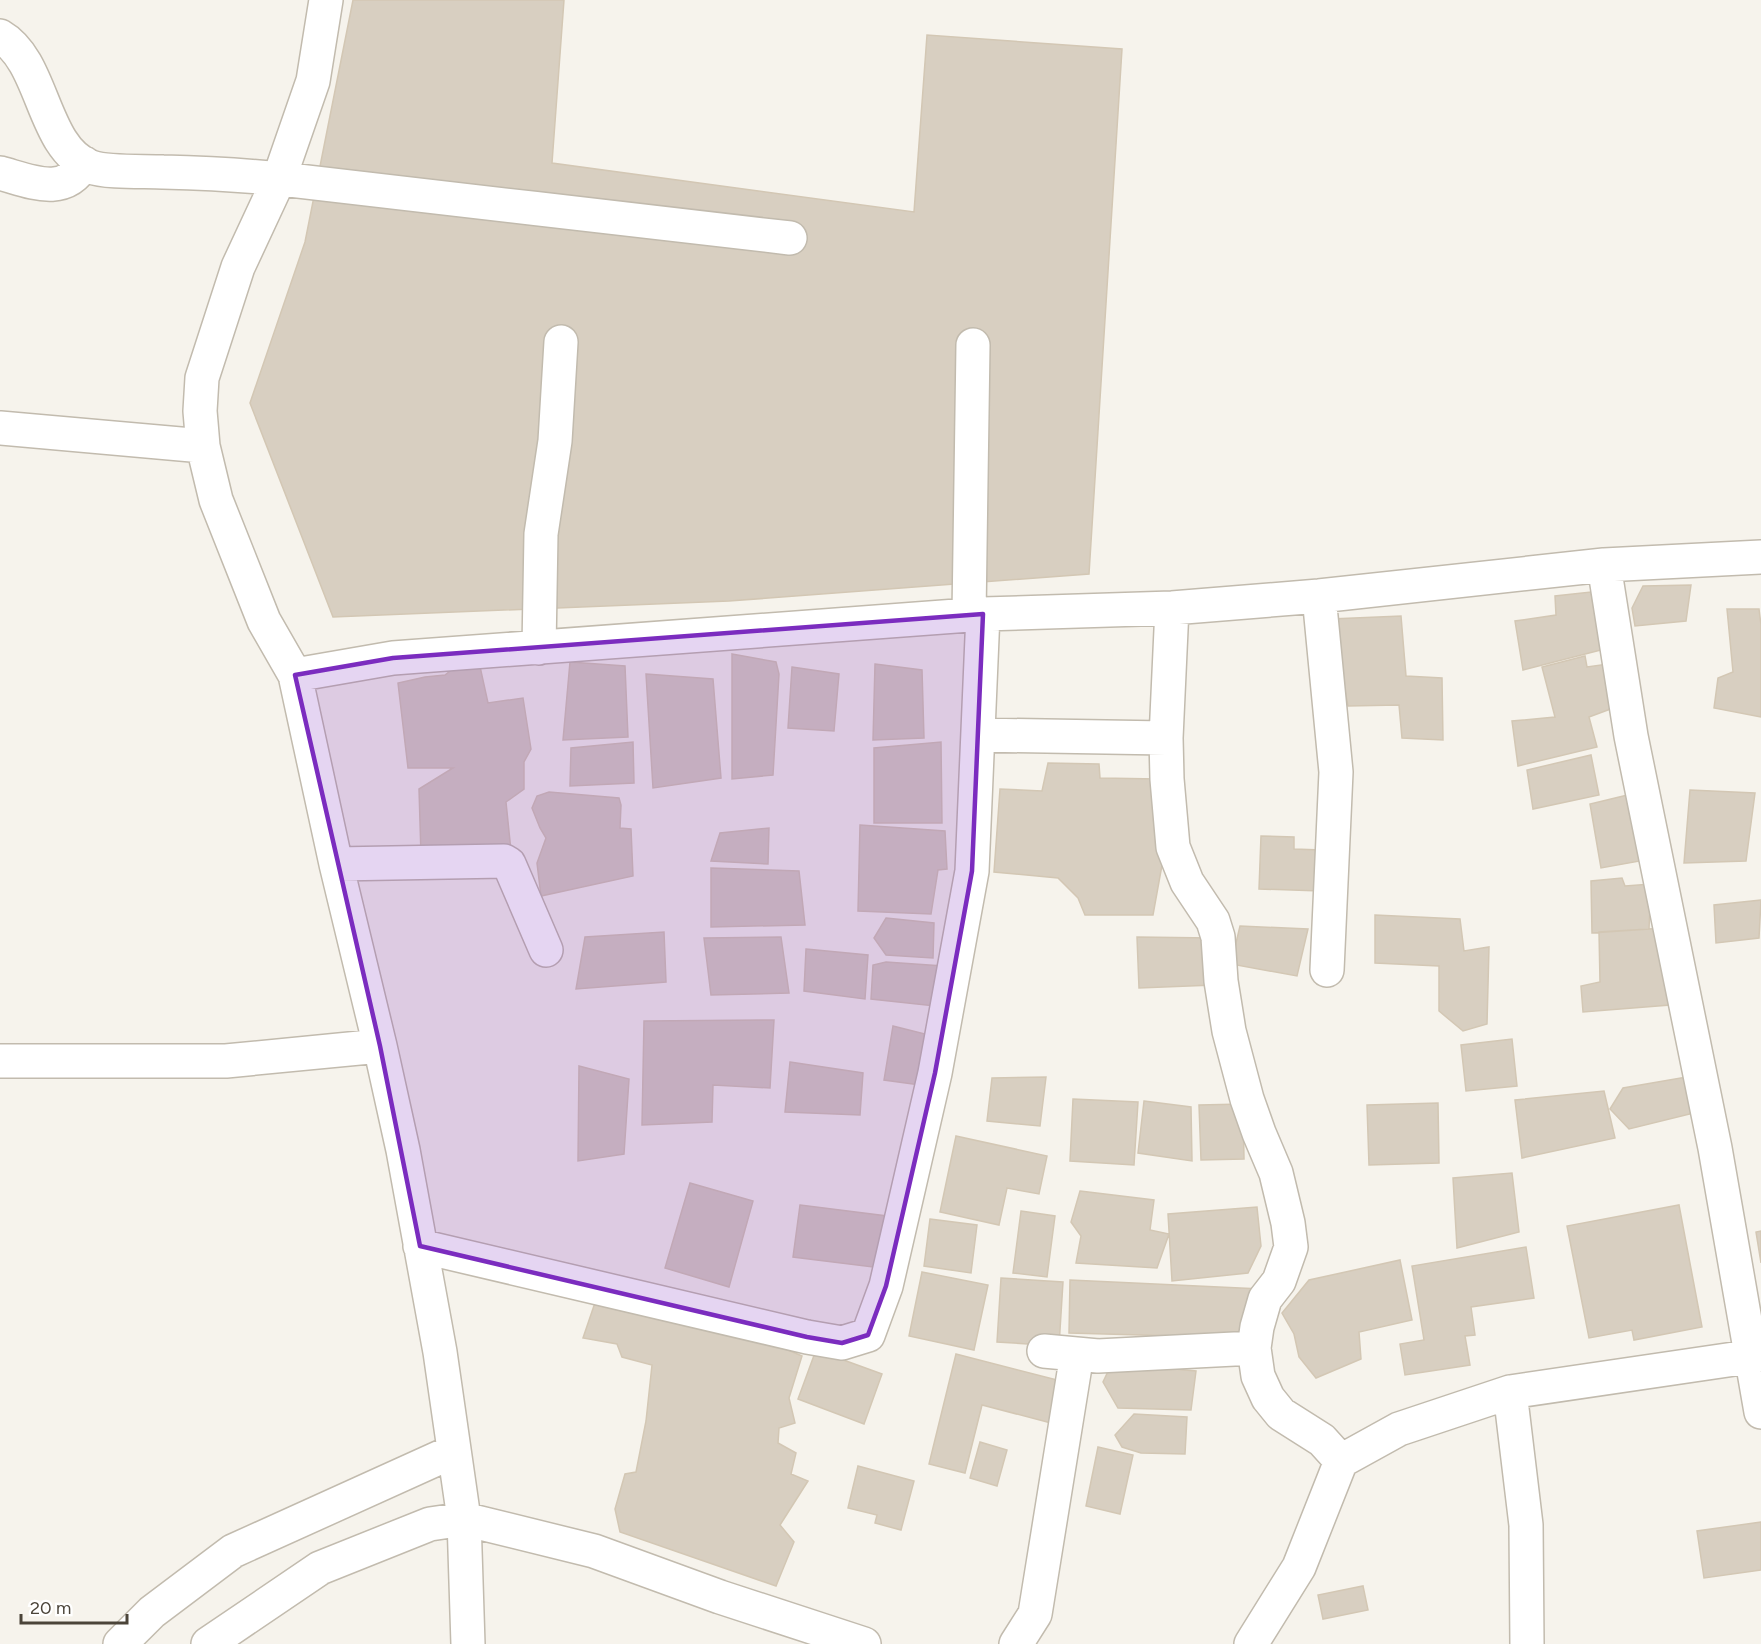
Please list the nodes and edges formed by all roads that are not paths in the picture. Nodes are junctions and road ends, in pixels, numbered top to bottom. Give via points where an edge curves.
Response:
1 (326, 0) edge
2 (0, 36) edge
3 (84, 163) junction
4 (0, 172) edge
5 (279, 179) junction
6 (790, 238) dead end
7 (561, 342) dead end
8 (973, 345) dead end
9 (0, 428) edge
10 (203, 446) junction
11 (1761, 557) edge
12 (1604, 565) junction
13 (1319, 596) junction
14 (1172, 608) junction
15 (976, 615) junction
16 (539, 648) junction
17 (295, 675) junction
18 (978, 735) junction
19 (1166, 738) junction
20 (336, 864) junction
21 (546, 950) dead end
22 (1327, 970) dead end
23 (380, 1046) junction
24 (0, 1061) edge
25 (420, 1246) junction
26 (1254, 1348) junction
27 (1044, 1351) dead end
28 (1077, 1354) junction
29 (1756, 1355) edge
30 (1510, 1392) junction
31 (1761, 1412) edge
32 (454, 1451) junction
33 (1341, 1461) junction
34 (464, 1519) junction
35 (120, 1644) edge
36 (208, 1644) edge
37 (468, 1644) edge
38 (864, 1644) edge
39 (1016, 1644) edge
40 (1251, 1644) edge
41 (1527, 1644) edge

1 - 5 street via 313,81
2 - 3 street via 21,57 70,155
3 - 4 street via 79,172 57,185
3 - 5 street via 129,171
5 - 6 street
5 - 10 street via 238,267 202,378
7 - 16 street via 555,441 541,534
8 - 15 street
9 - 10 street
10 - 17 street via 216,500 264,621
11 - 12 street
12 - 13 street
12 - 29 street via 1631,736
13 - 14 street
13 - 22 street via 1336,772
14 - 15 street
14 - 19 street
15 - 16 street
15 - 18 street
16 - 17 street via 393,658
17 - 20 street
18 - 19 street
18 - 25 street via 972,871 935,1072 886,1286 868,1335 842,1343 807,1337
19 - 26 street via 1173,847 1187,882 1213,921 1218,937 1229,1031 1259,1133 1276,1173 1288,1223 1291,1247 1279,1281 1265,1299
20 - 21 street via 504,861 509,864
20 - 23 street
23 - 24 street via 226,1061
23 - 25 street
25 - 32 street
26 - 28 street
26 - 33 street via 1258,1376 1268,1398 1281,1414 1322,1440
27 - 28 street
28 - 39 street via 1035,1614
29 - 30 street
29 - 31 street
30 - 33 street via 1399,1429
30 - 41 street via 1526,1525
32 - 34 street
32 - 35 street via 233,1551 152,1612
33 - 40 street via 1299,1567
34 - 36 street via 430,1524 320,1568
34 - 37 street
34 - 38 street via 594,1551

